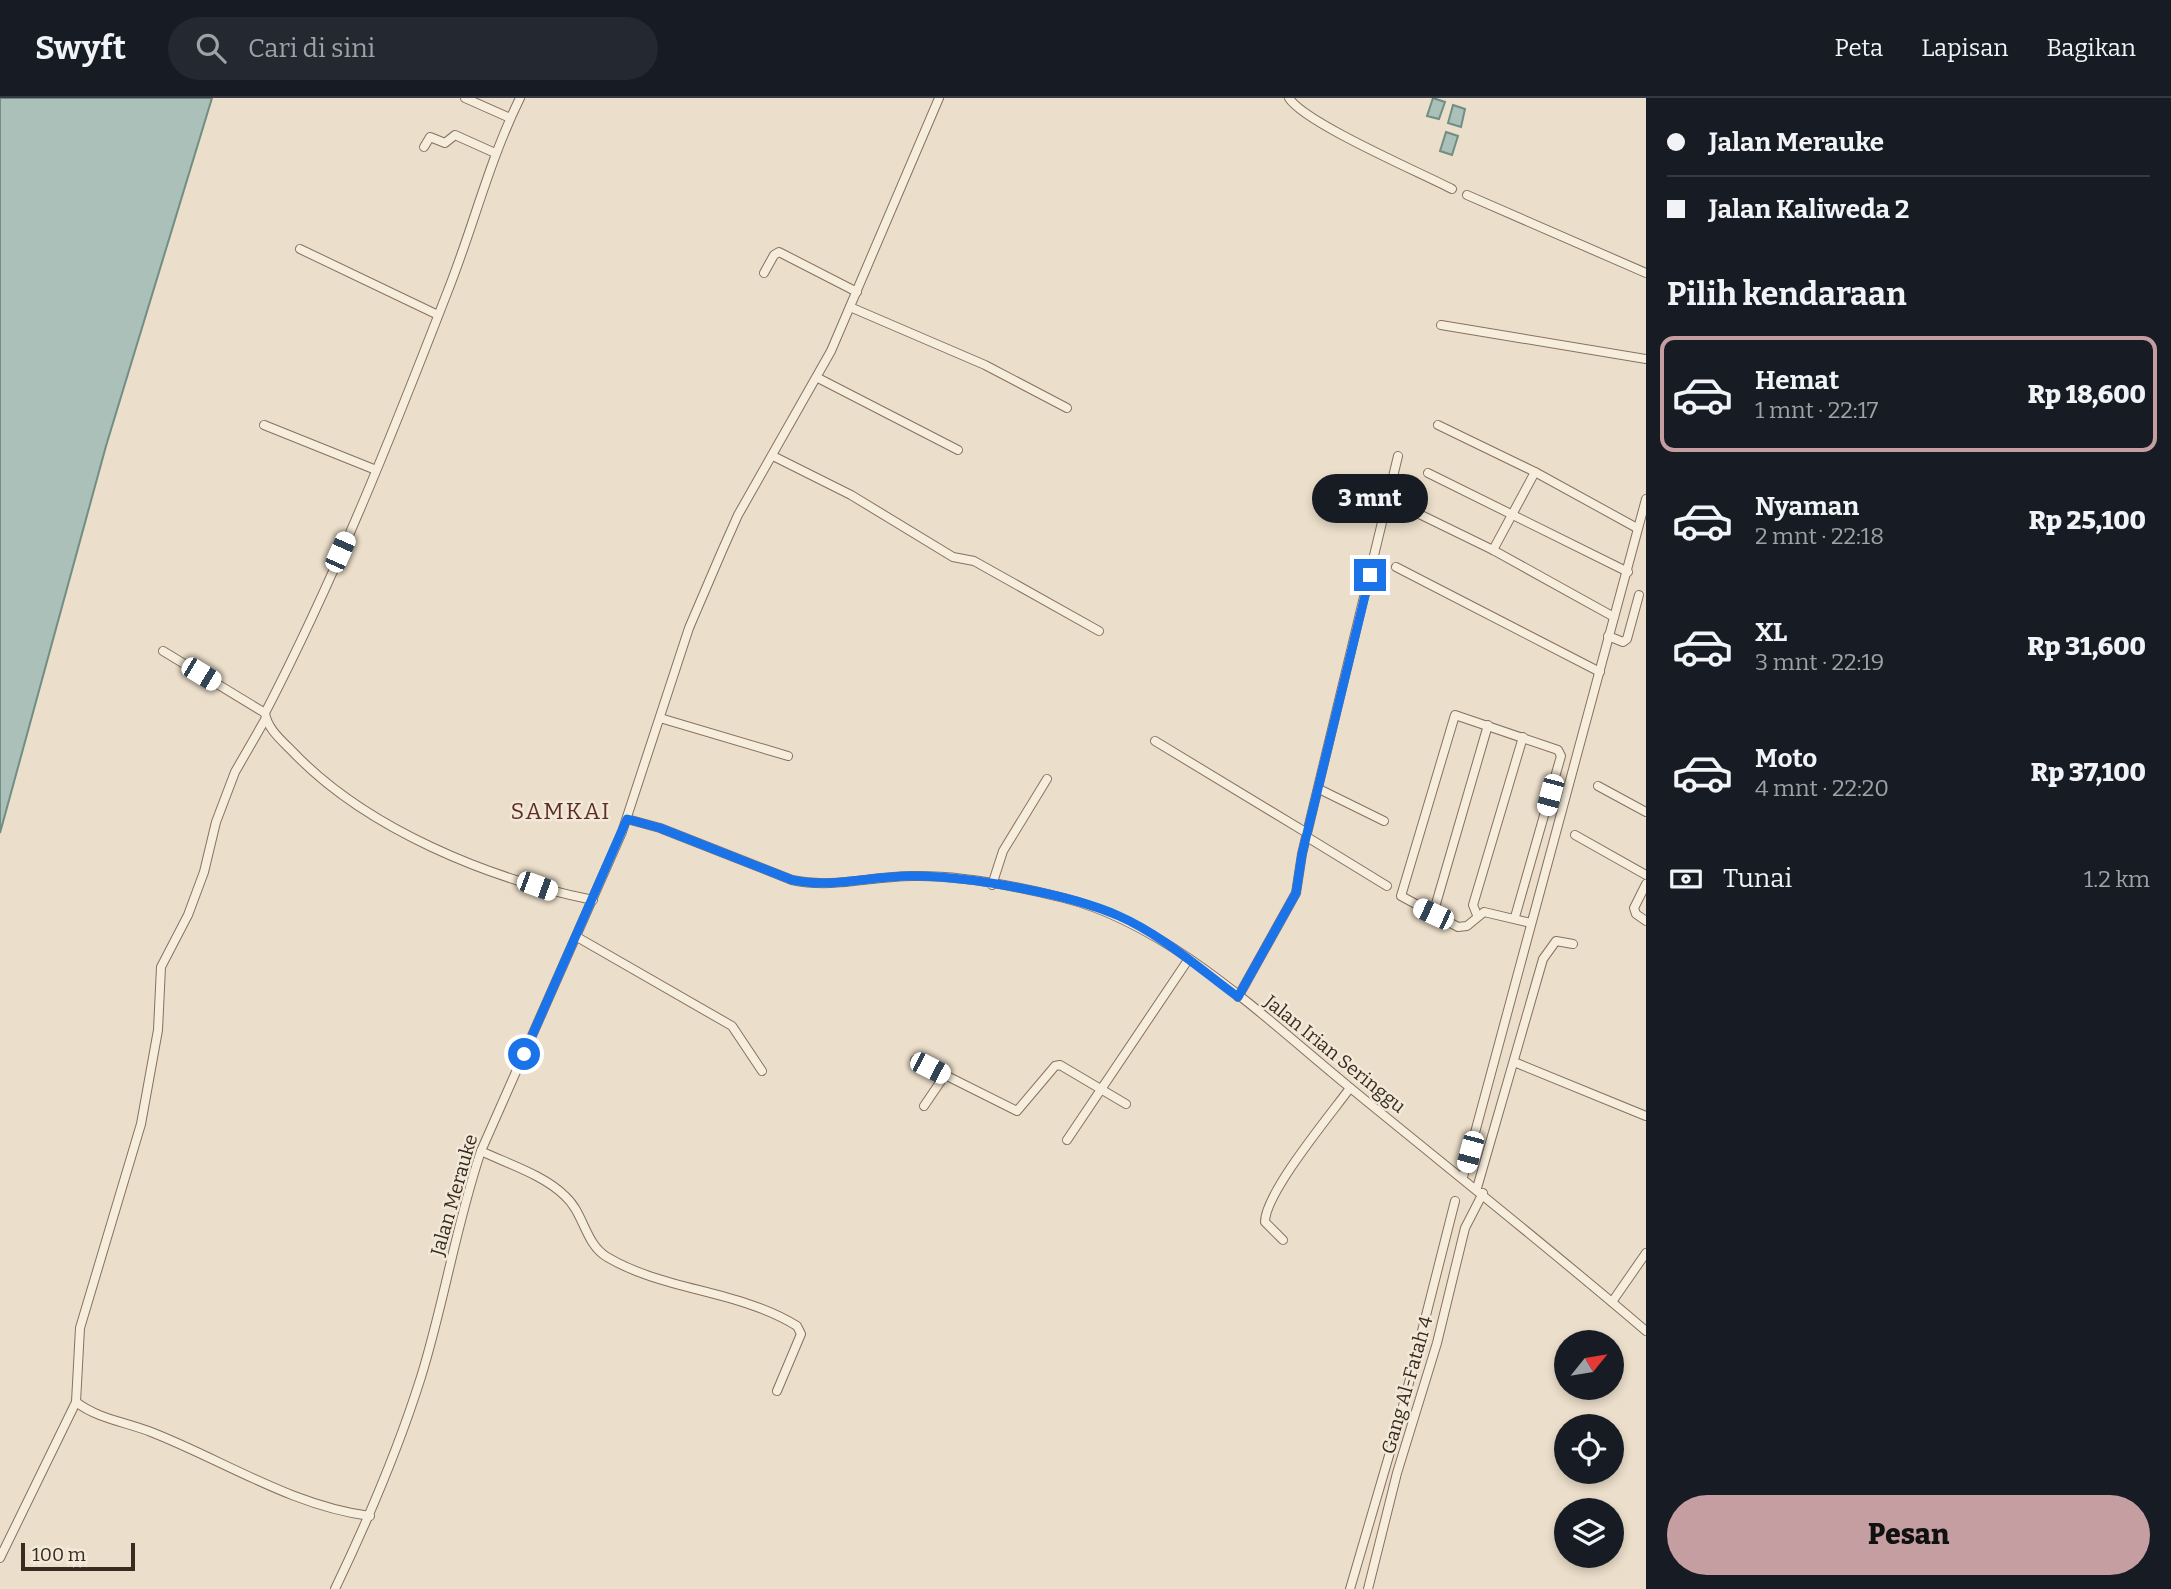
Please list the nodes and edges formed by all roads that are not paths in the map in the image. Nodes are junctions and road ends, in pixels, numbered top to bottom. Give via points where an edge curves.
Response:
1 (465, 98) edge
2 (520, 98) edge
3 (939, 98) edge
4 (1289, 98) edge
5 (510, 118) junction
6 (424, 147) dead end
7 (495, 153) junction
8 (1452, 189) dead end
9 (1467, 195) dead end
10 (300, 249) dead end
11 (764, 273) dead end
12 (1646, 273) edge
13 (857, 292) junction
14 (850, 307) junction
15 (438, 314) junction
16 (1441, 325) dead end
17 (1646, 359) edge
18 (818, 378) junction
19 (1068, 408) dead end
20 (264, 425) dead end
21 (1438, 425) dead end
22 (958, 450) dead end
23 (773, 456) junction
24 (1398, 456) dead end
25 (376, 470) junction
26 (1535, 472) junction
27 (1427, 473) dead end
28 (1646, 499) edge
29 (1415, 512) dead end
30 (1510, 513) junction
31 (1637, 528) junction
32 (1493, 550) junction
33 (1396, 567) dead end
34 (1628, 572) junction
35 (1639, 594) dead end
36 (1614, 617) junction
37 (1099, 631) dead end
38 (1610, 637) junction
39 (163, 651) dead end
40 (1600, 672) junction
41 (265, 716) junction
42 (660, 718) junction
43 (1488, 725) junction
44 (1523, 737) junction
45 (1155, 741) dead end
46 (788, 756) dead end
47 (1047, 779) dead end
48 (1598, 786) dead end
49 (1320, 789) junction
50 (1646, 812) edge
51 (627, 819) junction
52 (1384, 821) dead end
53 (1307, 835) junction
54 (1575, 835) dead end
55 (1536, 846) junction
56 (1551, 850) junction
57 (1646, 875) edge
58 (1646, 884) edge
59 (992, 885) junction
60 (1387, 886) dead end
61 (593, 900) junction
62 (1433, 914) junction
63 (1477, 915) junction
64 (1515, 917) junction
65 (1646, 920) edge
66 (1531, 923) junction
67 (577, 937) junction
68 (1573, 944) dead end
69 (1188, 960) junction
70 (1238, 997) junction
71 (915, 1060) dead end
72 (1514, 1062) junction
73 (762, 1071) dead end
74 (945, 1075) junction
75 (1350, 1088) junction
76 (1102, 1090) junction
77 (1126, 1104) dead end
78 (924, 1106) dead end
79 (1646, 1116) edge
80 (1067, 1140) dead end
81 (481, 1151) junction
82 (1474, 1185) junction
83 (1455, 1201) dead end
84 (1283, 1240) dead end
85 (1646, 1253) edge
86 (1612, 1302) junction
87 (1646, 1331) edge
88 (778, 1391) dead end
89 (76, 1402) junction
90 (370, 1516) junction
91 (0, 1558) edge
92 (335, 1589) edge
93 (1350, 1589) edge
94 (1368, 1589) edge

1 - 5 street
2 - 5 street
3 - 13 street, Jalan Merauke
4 - 8 street via 1325,126
5 - 7 street
6 - 7 street via 430,137 445,143 455,135
7 - 15 street
9 - 12 street
10 - 15 street
11 - 13 street via 779,252
13 - 14 street, Jalan Merauke
14 - 18 street, Jalan Merauke
14 - 19 street via 985,365
15 - 25 street
16 - 17 street
18 - 22 street
18 - 23 street, Jalan Merauke
20 - 25 street
21 - 26 street
23 - 37 street via 851,495 944,552 974,561
23 - 42 street, Jalan Merauke via 738,515 697,607
24 - 49 street
25 - 41 street via 315,614
26 - 30 street
26 - 31 street
27 - 30 street
28 - 31 street
29 - 32 street
30 - 32 street
30 - 34 street
31 - 34 street
32 - 36 street
33 - 40 street
34 - 36 street
35 - 38 street via 1629,634 1623,642
36 - 38 street
38 - 40 street
39 - 41 street
40 - 56 street
41 - 61 street via 304,764 362,809 469,862 553,892
41 - 89 street via 235,772 192,904 161,967 158,1030 141,1124 80,1328
42 - 46 street
42 - 51 street, Jalan Merauke
43 - 44 street
43 - 62 street
43 - 62 street via 1453,717 1404,879 1401,896
44 - 55 street via 1558,750 1561,756
44 - 63 street via 1474,905
45 - 53 street
47 - 59 street via 1003,851
48 - 50 street
49 - 52 street
49 - 53 street
51 - 59 street, Jalan Irian Seringgu via 815,885 915,876
51 - 61 street, Jalan Merauke
53 - 60 street
53 - 70 street via 1296,893
54 - 57 street
55 - 56 street
55 - 64 street
56 - 66 street
58 - 65 street via 1634,908
59 - 69 street, Jalan Irian Seringgu via 1099,908 1141,928
61 - 67 street, Jalan Merauke
62 - 63 street via 1462,927
63 - 64 street
64 - 66 street
66 - 82 street
67 - 73 street via 732,1026
67 - 81 street, Jalan Merauke
68 - 72 street via 1556,942 1548,949
69 - 70 street, Jalan Irian Seringgu
69 - 76 street
70 - 75 street, Jalan Irian Seringgu
71 - 74 street
72 - 79 street
72 - 82 street
74 - 76 street via 1013,1111 1021,1109 1055,1066
74 - 78 street
75 - 82 street, Jalan Irian Seringgu
75 - 84 street via 1269,1204 1265,1222
76 - 77 street
76 - 80 street
81 - 88 street via 566,1197 591,1241 607,1258 647,1275 721,1294 797,1326 801,1334
81 - 90 street, Jalan Merauke via 422,1375
82 - 86 street, Jalan Irian Seringgu
82 - 94 street, Gang Al-Fatah 4 via 1437,1343
83 - 93 street via 1400,1418
85 - 86 street
86 - 87 street, Jalan Irian Seringgu
89 - 90 street via 270,1486 343,1513
89 - 91 street
90 - 92 street, Jalan Merauke

